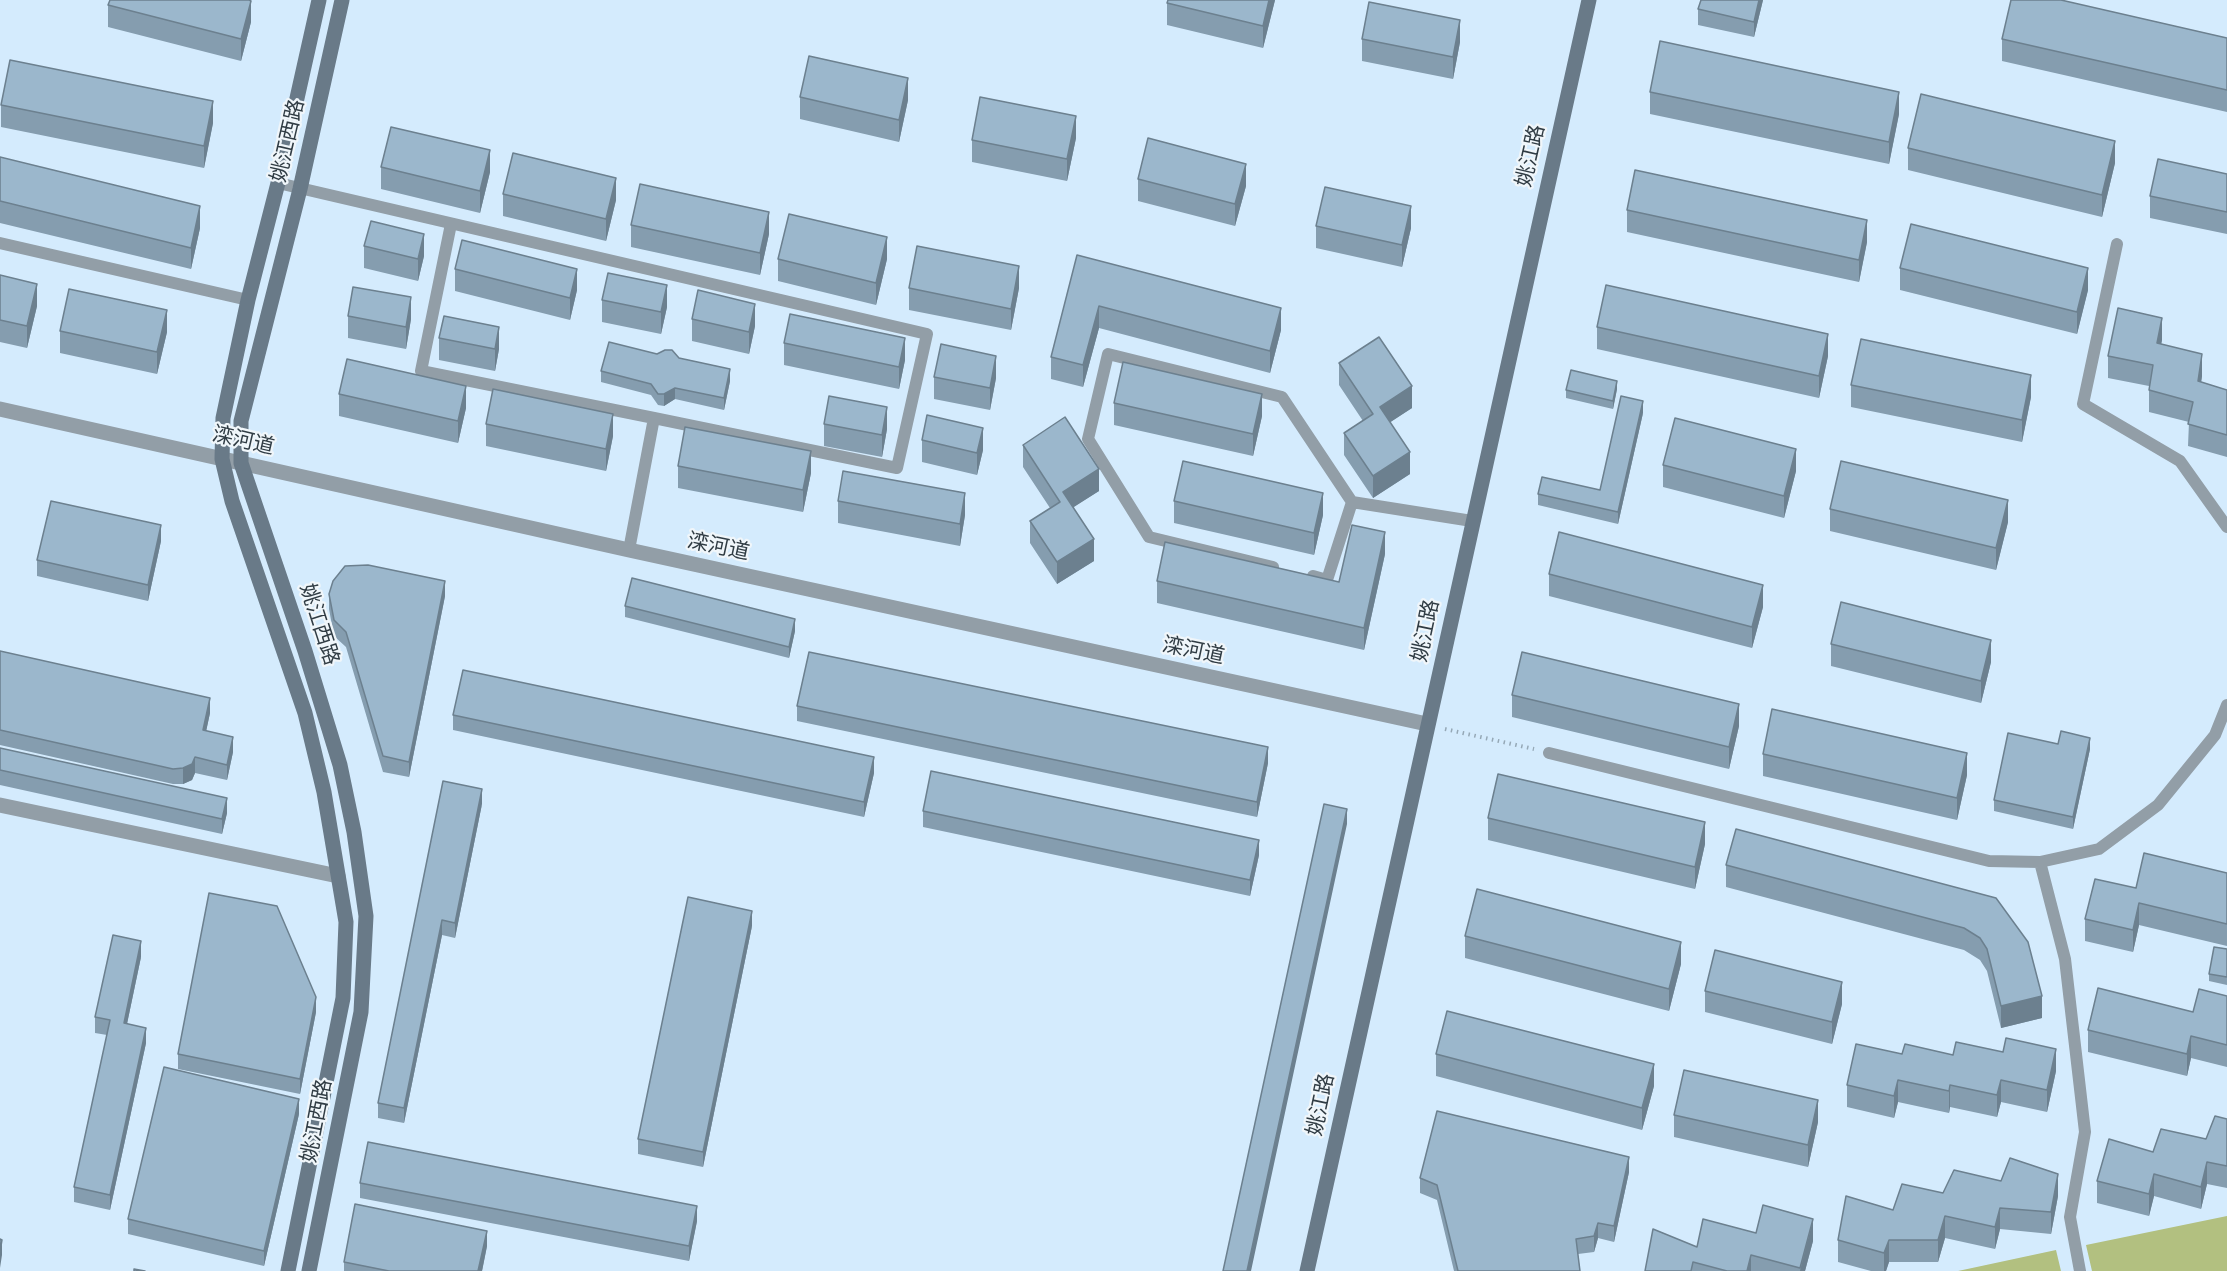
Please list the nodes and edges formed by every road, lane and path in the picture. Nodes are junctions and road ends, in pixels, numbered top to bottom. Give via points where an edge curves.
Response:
1 (319, 0) edge
2 (342, 0) edge
3 (1589, 0) edge
4 (278, 183) junction
5 (300, 189) junction
6 (451, 224) junction
7 (0, 243) edge
8 (2117, 244) dead end
9 (248, 300) junction
10 (0, 409) edge
11 (654, 418) junction
12 (222, 459) junction
13 (241, 464) junction
14 (1352, 502) junction
15 (1472, 521) junction
16 (2227, 526) edge
17 (629, 550) junction
18 (1283, 569) edge
19 (1305, 574) edge
20 (2227, 705) edge
21 (1427, 724) junction
22 (1549, 753) joint
23 (0, 805) edge
24 (2040, 862) junction
25 (338, 876) junction
26 (288, 1271) edge
27 (309, 1271) edge
28 (1307, 1271) edge
29 (2080, 1271) edge

1 - 4 street, 姚江西路
2 - 5 street, 姚江西路
3 - 15 street, 姚江路
4 - 5 lane
4 - 9 street, 姚江西路
5 - 6 lane
5 - 13 street, 姚江西路 via 241,421
6 - 11 lane via 421,370
6 - 11 lane via 927,334 897,468
7 - 9 lane
8 - 16 lane via 2083,404 2180,461
9 - 12 street, 姚江西路 via 223,418
10 - 12 street, 滦河道
11 - 17 lane
12 - 13 street, 滦河道
12 - 25 street, 姚江西路 via 232,501 304,713 324,792
13 - 17 street, 滦河道
13 - 27 street, 姚江西路 via 340,765 366,916 361,1011
14 - 15 lane
14 - 18 lane via 1282,397 1108,354 1088,439 1149,537
14 - 19 lane via 1327,580
15 - 21 street, 姚江路
17 - 21 street, 滦河道
20 - 24 lane via 2215,735 2158,805 2099,849
21 - 22 path
21 - 28 street, 姚江路
22 - 24 lane via 1989,861
23 - 25 street
24 - 29 lane via 2065,959 2085,1132 2070,1217
25 - 26 street, 姚江西路 via 346,922 343,998

